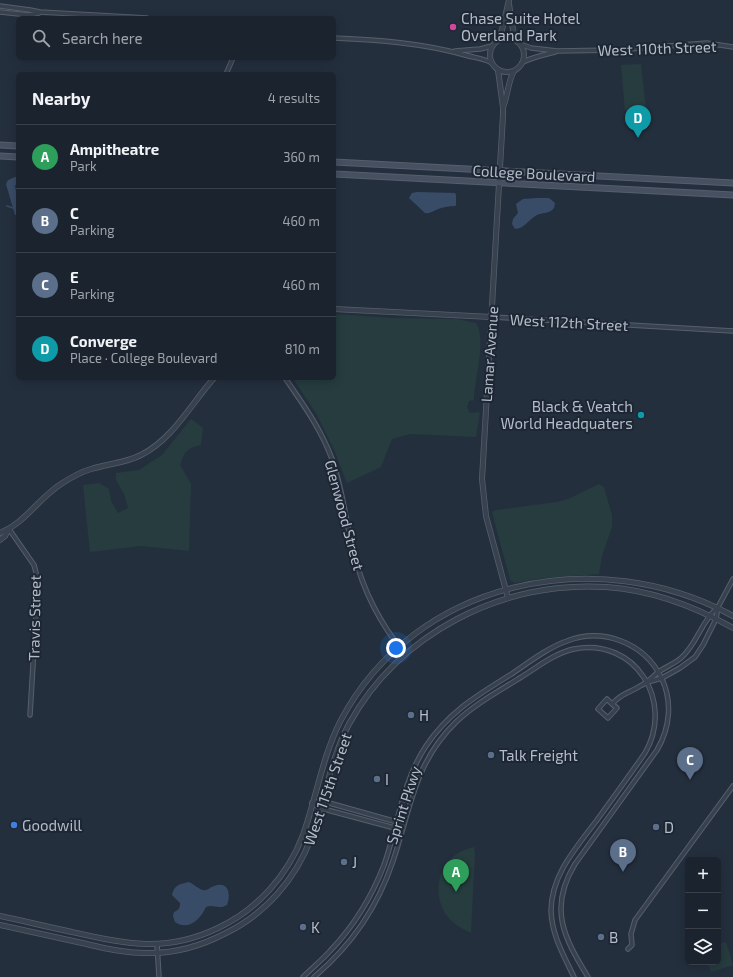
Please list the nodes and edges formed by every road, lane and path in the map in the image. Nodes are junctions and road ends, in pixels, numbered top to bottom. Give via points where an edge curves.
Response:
1 (509, 1) edge
2 (0, 6) edge
3 (0, 12) edge
4 (40, 12) junction
5 (111, 16) edge
6 (336, 38) edge
7 (498, 40) junction
8 (518, 42) junction
9 (492, 46) junction
10 (733, 47) edge
11 (454, 51) junction
12 (556, 51) junction
13 (232, 60) edge
14 (523, 62) junction
15 (492, 63) junction
16 (498, 70) junction
17 (515, 70) junction
18 (227, 72) edge
19 (503, 107) junction
20 (0, 145) edge
21 (16, 146) edge
22 (0, 156) edge
23 (16, 157) edge
24 (336, 162) edge
25 (501, 171) junction
26 (336, 174) edge
27 (500, 183) junction
28 (733, 183) edge
29 (733, 195) edge
30 (336, 309) edge
31 (492, 317) junction
32 (733, 331) edge
33 (212, 380) edge
34 (285, 380) edge
35 (9, 529) junction
36 (0, 533) edge
37 (0, 540) edge
38 (733, 579) edge
39 (506, 590) junction
40 (508, 598) junction
41 (718, 607) junction
42 (709, 615) junction
43 (733, 616) edge
44 (716, 619) junction
45 (733, 628) edge
46 (400, 647) junction
47 (405, 654) junction
48 (658, 672) junction
49 (662, 678) junction
50 (647, 682) junction
51 (612, 704) junction
52 (30, 715) dead end
53 (733, 786) edge
54 (322, 801) junction
55 (312, 803) junction
56 (320, 808) junction
57 (396, 822) junction
58 (404, 824) junction
59 (395, 828) junction
60 (402, 830) junction
61 (0, 916) edge
62 (0, 925) edge
63 (157, 944) junction
64 (628, 949) dead end
65 (157, 953) junction
66 (159, 977) edge
67 (303, 977) edge
68 (314, 977) edge
69 (574, 977) edge
70 (588, 977) edge

1 - 7 street
1 - 8 street via 513,30
2 - 4 street
3 - 4 street via 29,15
4 - 5 street
6 - 11 street via 402,42
7 - 8 street via 508,38
7 - 9 street
8 - 12 street, West 110th Street via 531,48
8 - 14 street via 524,54
9 - 11 street
9 - 15 street
10 - 12 street, West 110th Street via 707,43 616,50
11 - 15 street
12 - 14 street, West 110th Street
13 - 18 street
14 - 17 street
15 - 16 street
16 - 17 street
16 - 19 street, Lamar Avenue
17 - 19 street, Lamar Avenue
19 - 25 street, Lamar Avenue
20 - 21 main road
22 - 23 main road
24 - 25 main road, College Boulevard
25 - 27 street, Lamar Avenue
25 - 28 main road, College Boulevard
26 - 27 main road, College Boulevard
27 - 29 main road, College Boulevard
27 - 31 street, Lamar Avenue
30 - 31 street, West 112th Street
31 - 32 street, West 112th Street
31 - 39 street, Lamar Avenue via 482,485 489,530
33 - 35 street via 173,429 153,448 140,456 91,469 76,476 60,485
34 - 46 street, Glenwood Street via 307,410 324,442 337,476 358,570 380,616
35 - 36 street
35 - 37 street
35 - 52 street, Travis Street via 34,565 38,580
38 - 41 street
39 - 40 street, Lamar Avenue
39 - 41 street, West 115th Street via 557,580 612,579 664,588
39 - 46 street, West 115th Street via 481,598 447,614 423,628
40 - 42 street, West 115th Street via 561,588 606,587 633,590
40 - 47 street, West 115th Street via 452,621
41 - 42 street
41 - 43 street, West 115th Street
41 - 44 street
42 - 44 street, West 115th Street
42 - 48 street via 690,648 675,662
44 - 45 street, West 115th Street
44 - 49 street via 695,657
46 - 47 street, Glenwood Street
46 - 55 street, West 115th Street via 368,679 342,719 326,757
47 - 54 street, West 115th Street via 377,683 357,710 335,754
48 - 49 street, Sprint Pkwy
48 - 50 street
48 - 57 street, Sprint Pkwy via 640,651 630,644 612,638 585,636 559,644 472,699 447,720 429,741 416,762
49 - 50 street
49 - 70 street, Sprint Pkwy via 669,709 668,723 661,744 575,864 563,889 562,927 569,945
50 - 51 street via 622,694
50 - 58 street, Sprint Pkwy via 629,661 603,649 581,648 554,656 476,706 448,730 433,750 415,785
50 - 69 street, Sprint Pkwy via 654,698 656,716 648,748 568,860 553,894 554,930
51 - 51 street via 617,708 608,718 598,709 607,699
53 - 64 street via 635,920 631,934 632,945
54 - 55 street
54 - 56 street, West 115th Street
54 - 57 street
55 - 56 street
55 - 63 street, West 115th Street via 296,850 280,876 262,897 244,913 208,933
56 - 59 street
56 - 65 street, West 115th Street via 300,862 286,884 266,905 243,924 227,933 189,948
57 - 58 street
57 - 59 street, Sprint Pkwy
58 - 60 street, Sprint Pkwy
59 - 60 street
59 - 67 street, Sprint Pkwy via 381,871 359,914 338,943
60 - 68 street, Sprint Pkwy via 390,871 372,908 350,940
61 - 63 street, West 115th Street via 114,941
62 - 65 street, West 115th Street via 111,950
63 - 65 street
65 - 66 street

